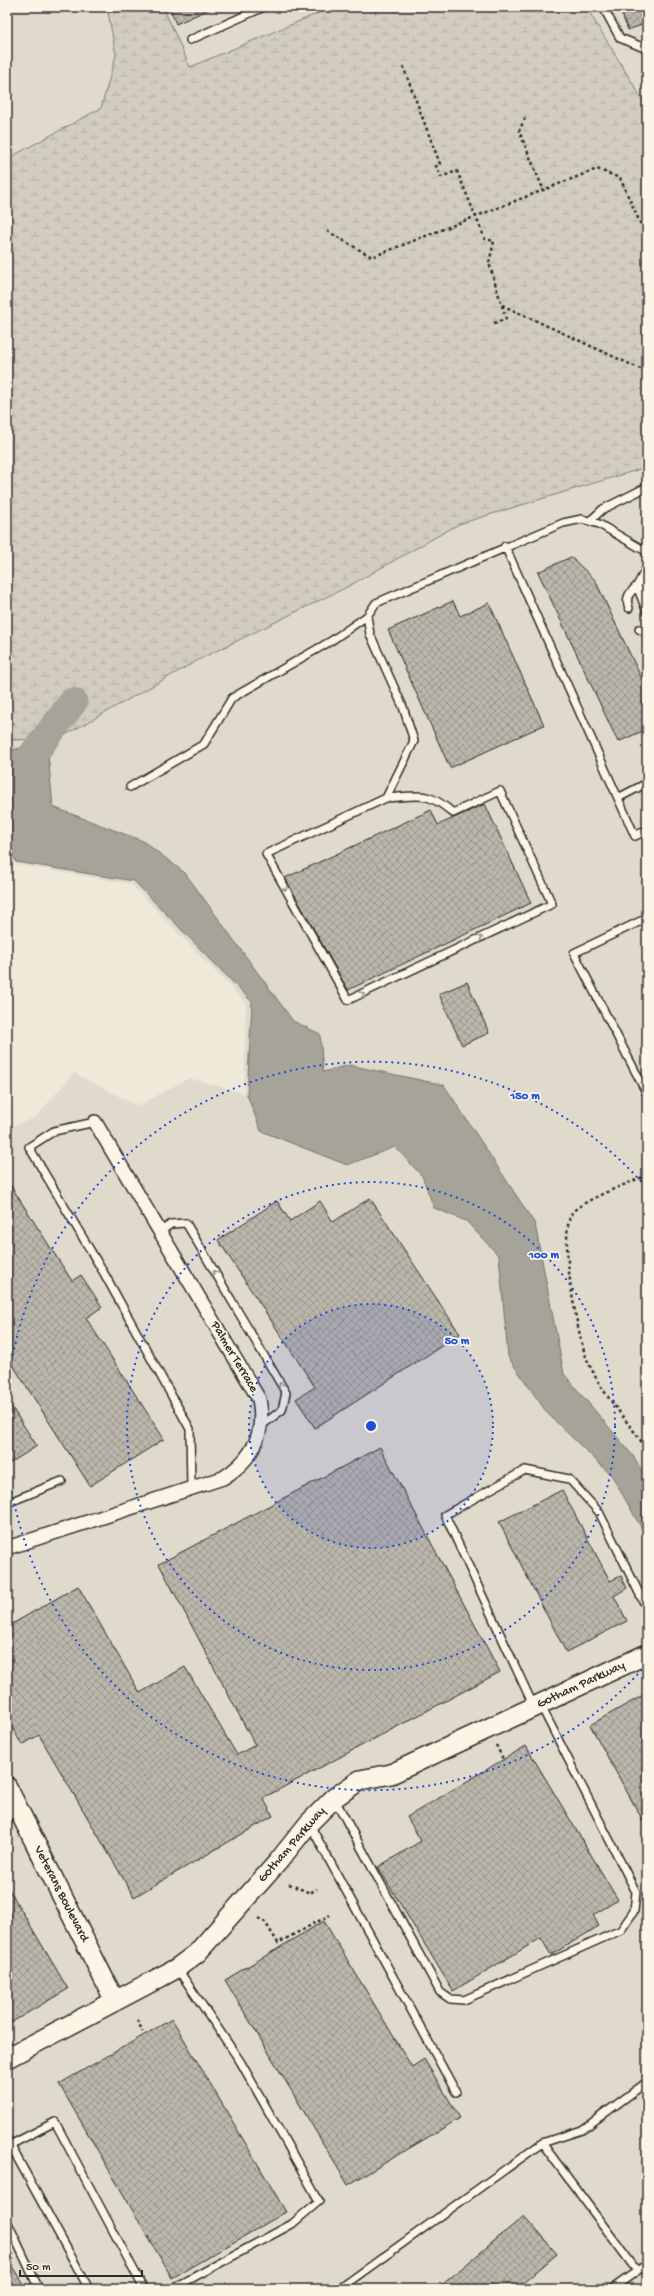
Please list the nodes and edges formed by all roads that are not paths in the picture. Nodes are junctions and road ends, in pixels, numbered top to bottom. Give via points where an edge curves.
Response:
1 (264, 7) edge
2 (603, 7) edge
3 (190, 40) dead end
4 (647, 49) edge
5 (647, 487) edge
6 (591, 520) junction
7 (505, 546) junction
8 (647, 552) edge
9 (647, 568) edge
10 (637, 586) junction
11 (629, 608) dead end
12 (647, 612) edge
13 (367, 616) junction
14 (639, 629) dead end
15 (647, 633) edge
16 (647, 783) edge
17 (130, 787) dead end
18 (386, 798) junction
19 (618, 798) junction
20 (647, 830) edge
21 (647, 918) edge
22 (647, 1094) edge
23 (95, 1122) joint
24 (160, 1232) junction
25 (261, 1426) junction
26 (62, 1481) dead end
27 (191, 1488) junction
28 (7, 1503) edge
29 (7, 1548) edge
30 (647, 1609) edge
31 (647, 1654) edge
32 (537, 1706) junction
33 (7, 1787) edge
34 (334, 1798) junction
35 (13, 1813) edge
36 (308, 1823) junction
37 (177, 1968) junction
38 (115, 2001) junction
39 (7, 2058) edge
40 (647, 2082) edge
41 (456, 2092) dead end
42 (8, 2142) edge
43 (542, 2143) junction
44 (7, 2221) edge
45 (647, 2264) edge
46 (637, 2271) junction
47 (39, 2289) edge
48 (89, 2289) edge
49 (144, 2289) edge
50 (172, 2289) edge
51 (339, 2289) edge
52 (612, 2289) edge

1 - 3 lane
2 - 4 lane via 620,38
5 - 6 lane via 603,509
6 - 7 lane via 573,519
6 - 8 lane
7 - 13 lane via 376,603
7 - 19 lane
9 - 10 lane
10 - 11 lane via 628,594
10 - 12 lane
13 - 17 lane via 331,641 232,698 204,744
13 - 18 lane via 370,634 404,706 414,741
14 - 15 lane
16 - 19 lane
18 -> 18 lane via 266,854 348,1000 552,904 500,791 453,814 436,799 427,796
19 - 20 lane via 635,836
21 - 22 lane via 574,953
23 - 24 street, Palmer Terrace
23 - 27 lane via 54,1131 29,1147 105,1275 190,1428
24 - 25 street, Palmer Terrace via 259,1399
25 -> 24 lane via 282,1410 286,1393 186,1223 171,1224
25 - 27 street, Palmer Terrace via 249,1456 238,1468 223,1478
26 - 28 lane
27 - 29 street, Palmer Terrace
30 - 32 lane via 599,1512 568,1479 525,1470 445,1515
31 - 32 street, Gotham Parkway
32 - 34 street, Gotham Parkway via 391,1774 360,1780
32 - 34 lane via 636,1892 634,1911 621,1930 464,2000 450,1999 440,1992
33 - 35 street, Veterans Boulevard
34 - 36 street, Gotham Parkway
35 - 38 street, Veterans Boulevard
36 - 37 street, Gotham Parkway via 216,1934
36 - 41 lane
37 - 38 street, Gotham Parkway
37 - 50 lane via 240,2061 319,2201 292,2224
38 - 39 street, Gotham Parkway
40 - 43 lane via 582,2130
42 - 48 lane
42 - 49 lane via 55,2122
43 - 46 lane
43 - 51 lane
44 - 47 lane
45 - 46 lane
46 - 52 lane

